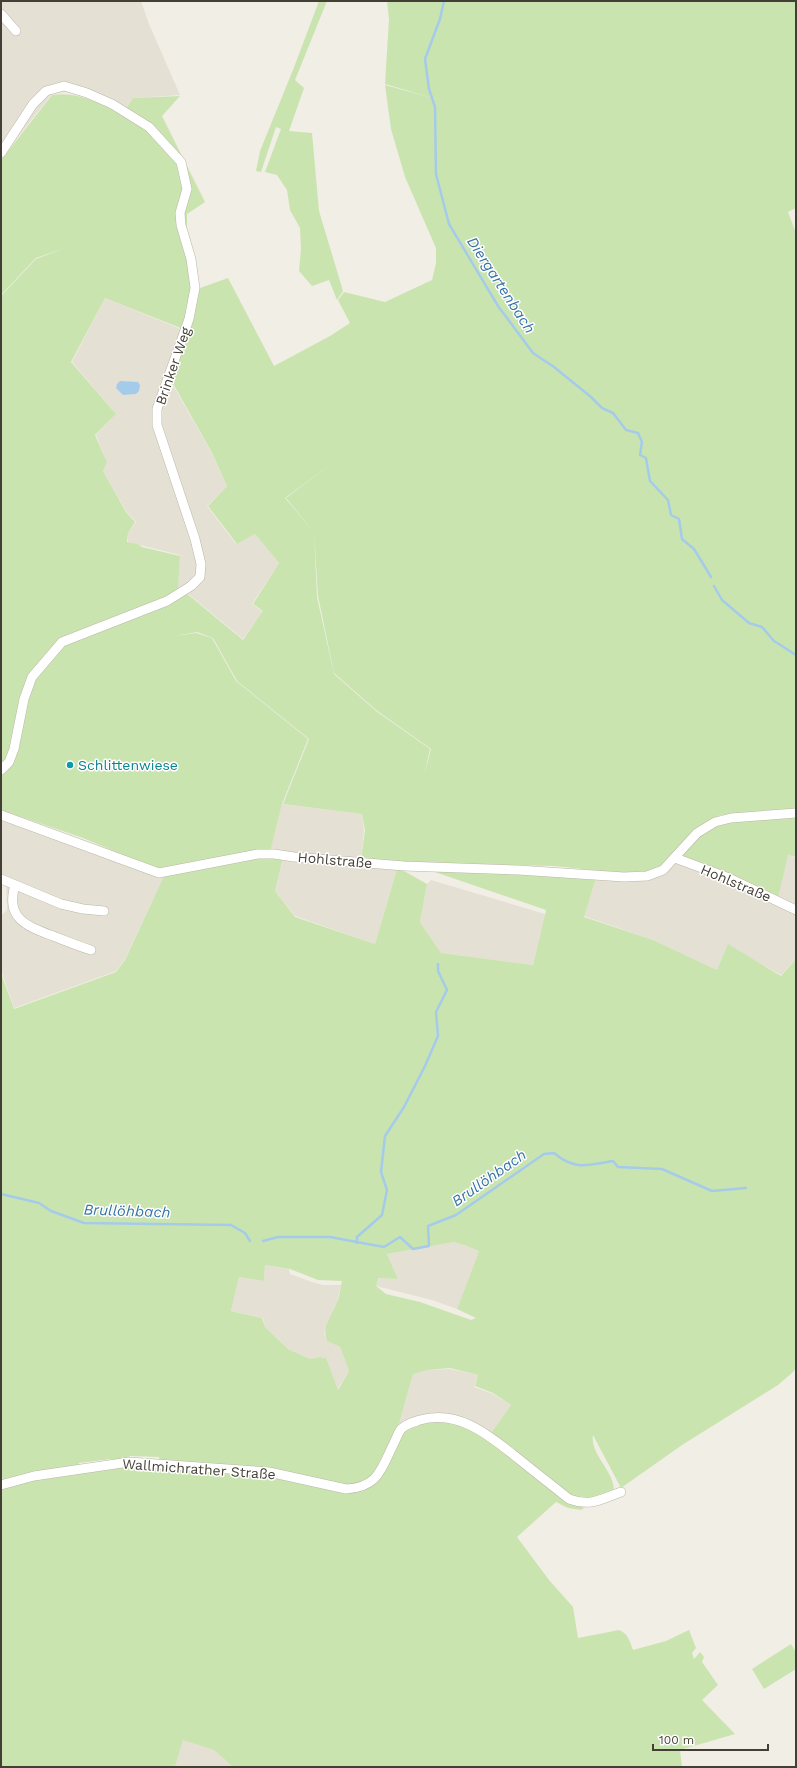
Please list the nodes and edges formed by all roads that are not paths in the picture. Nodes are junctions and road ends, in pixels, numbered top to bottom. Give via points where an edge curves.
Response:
1 (1, 14) edge
2 (16, 31) dead end
3 (1, 153) edge
4 (1, 770) edge
5 (796, 813) edge
6 (1, 815) edge
7 (674, 858) junction
8 (1, 879) edge
9 (15, 885) junction
10 (796, 910) edge
11 (104, 911) dead end
12 (91, 950) dead end
13 (1, 1485) edge
14 (621, 1492) dead end

1 - 2 street
3 - 4 street, Brinker Weg via 34,104 46,91 64,86 112,104 149,127 181,162 187,190 180,213 181,226 191,259 195,288 189,319 157,409 157,425 201,564 200,577 191,586 167,600 62,642 32,677 24,699 14,749 9,762
5 - 7 street, Hohlstraße via 736,817 715,822 697,833
6 - 7 street, Hohlstraße via 159,873 258,854 274,854 404,866 624,877 647,876 663,870
7 - 10 street, Hohlstraße via 729,878
8 - 9 street
9 - 11 street via 61,904
9 - 12 street via 13,902 20,920 33,929
13 - 14 street, Wallmichrather Straße via 34,1476 129,1462 269,1472 346,1489 359,1488 371,1483 401,1430 412,1422 426,1418 445,1418 460,1421 487,1434 569,1500 591,1503

